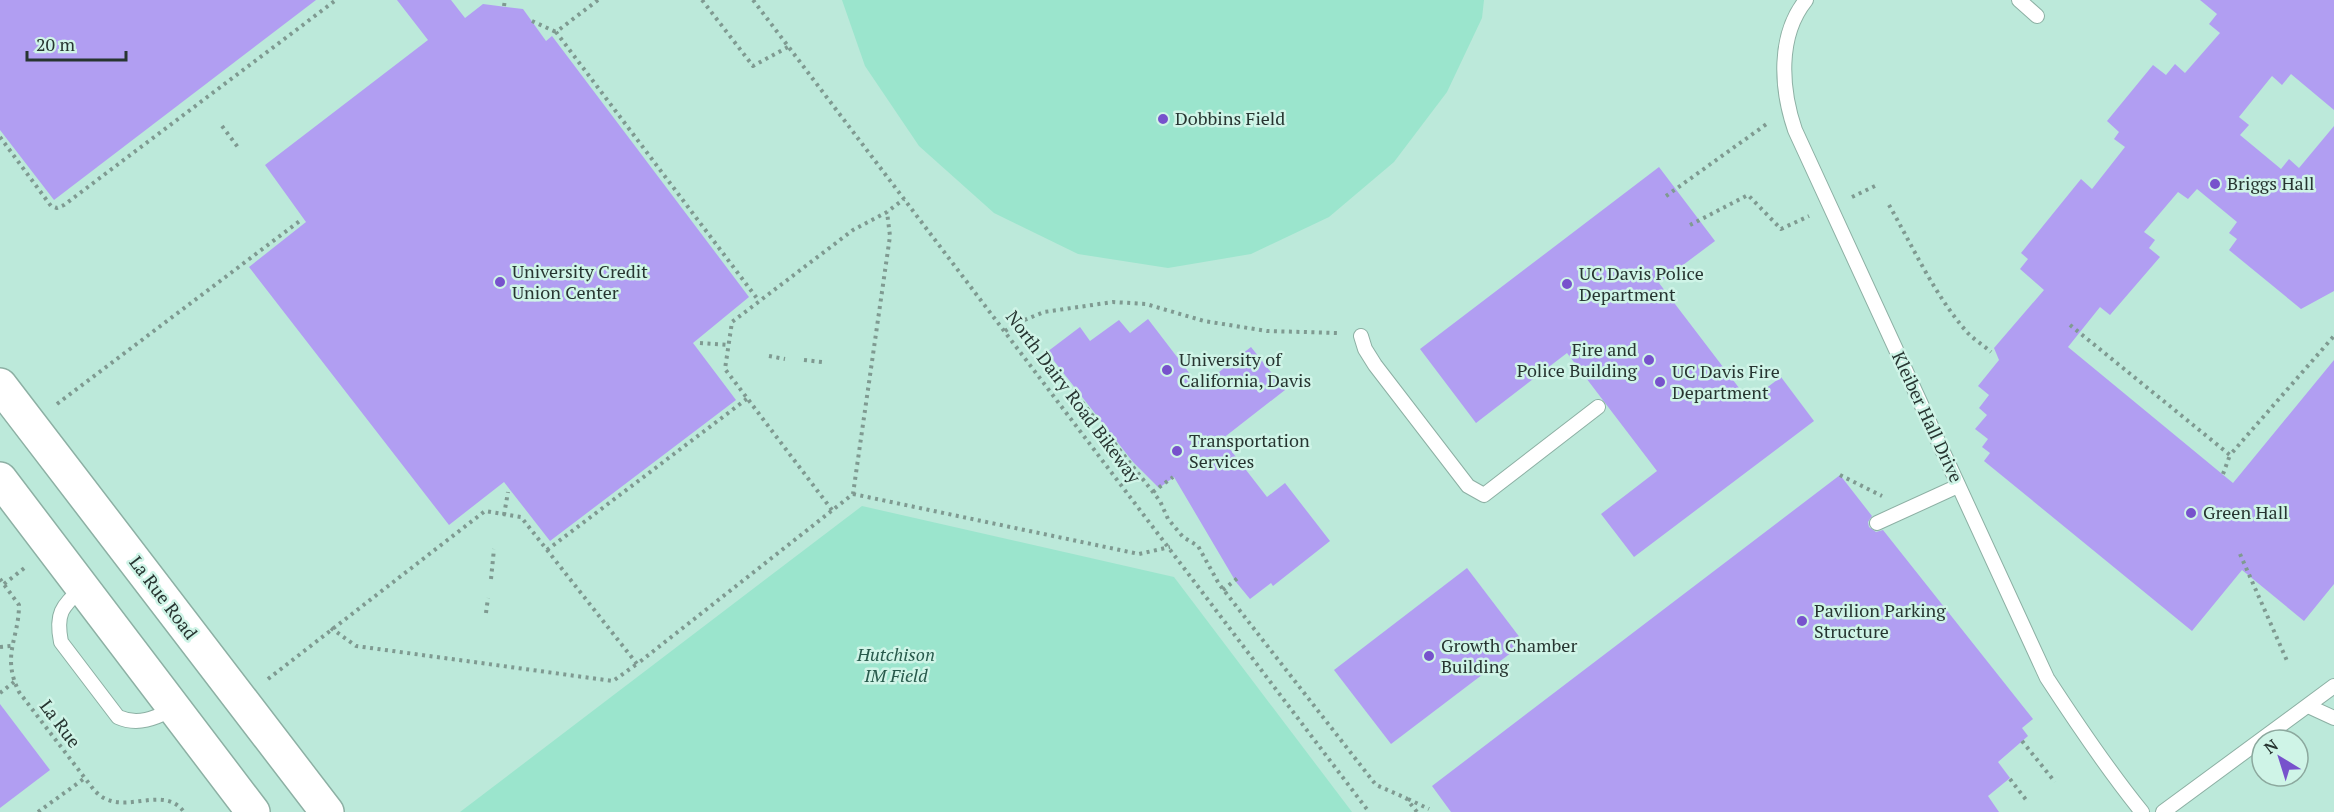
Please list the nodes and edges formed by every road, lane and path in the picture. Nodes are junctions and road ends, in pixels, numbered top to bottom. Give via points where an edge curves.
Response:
1 (336, 0) edge
2 (505, 0) edge
3 (598, 0) edge
4 (702, 0) edge
5 (753, 0) edge
6 (1806, 0) edge
7 (2019, 0) edge
8 (504, 6) dead end
9 (2037, 16) dead end
10 (532, 21) dead end
11 (556, 32) junction
12 (788, 47) junction
13 (1788, 110) junction
14 (222, 126) dead end
15 (0, 137) edge
16 (240, 150) dead end
17 (1879, 184) dead end
18 (1666, 196) dead end
19 (904, 199) junction
20 (1888, 205) dead end
21 (1830, 207) junction
22 (887, 212) junction
23 (301, 220) dead end
24 (1690, 225) dead end
25 (759, 301) junction
26 (2070, 325) dead end
27 (1005, 331) junction
28 (1361, 336) joint
29 (2334, 336) edge
30 (700, 343) dead end
31 (729, 345) junction
32 (1991, 352) dead end
33 (769, 356) dead end
34 (785, 359) dead end
35 (804, 360) dead end
36 (822, 362) dead end
37 (0, 385) edge
38 (748, 398) junction
39 (1082, 402) dead end
40 (54, 406) dead end
41 (1598, 408) dead end
42 (1105, 420) dead end
43 (1100, 424) junction
44 (2230, 455) junction
45 (2223, 474) dead end
46 (1840, 475) dead end
47 (1173, 477) dead end
48 (0, 479) edge
49 (1958, 486) junction
50 (508, 492) dead end
51 (1153, 492) junction
52 (853, 494) junction
53 (1907, 509) junction
54 (832, 510) junction
55 (504, 514) junction
56 (1877, 523) dead end
57 (1170, 547) junction
58 (494, 549) dead end
59 (547, 550) junction
60 (2240, 554) dead end
61 (30, 564) dead end
62 (1239, 577) dead end
63 (0, 579) edge
64 (490, 579) dead end
65 (4, 584) junction
66 (83, 587) junction
67 (1224, 590) junction
68 (488, 598) dead end
69 (486, 613) dead end
70 (331, 628) junction
71 (11, 646) junction
72 (0, 647) edge
73 (2288, 663) dead end
74 (637, 664) junction
75 (14, 682) junction
76 (265, 682) dead end
77 (2334, 686) edge
78 (0, 693) edge
79 (2308, 706) junction
80 (174, 709) junction
81 (2334, 718) edge
82 (2022, 741) dead end
83 (85, 778) junction
84 (2010, 778) dead end
85 (2055, 782) dead end
86 (1406, 798) junction
87 (2027, 801) dead end
88 (1429, 809) dead end
89 (38, 812) edge
90 (184, 812) edge
91 (253, 812) edge
92 (327, 812) edge
93 (1370, 812) edge
94 (1417, 812) edge
95 (2142, 812) edge
96 (2163, 812) edge

1 - 15 path via 57,208 51,206
2 - 8 path
3 - 11 path
4 - 12 path via 753,66
5 - 12 path, North Dairy Road Bikeway
6 - 13 lane, Kleiber Hall Drive via 1788,40 1783,75
7 - 9 lane
10 - 11 path
11 - 25 path
12 - 19 path, North Dairy Road Bikeway
13 - 18 path
13 - 21 lane, Kleiber Hall Drive
14 - 16 path
17 - 21 path
19 - 22 path
19 - 27 path, North Dairy Road Bikeway
20 - 32 path via 1935,288 1967,332
21 - 24 path via 1781,229 1748,195
21 - 49 lane, Kleiber Hall Drive
22 - 25 path via 853,230
22 - 52 path via 890,236
23 - 40 path
25 - 31 path via 732,322
26 - 44 path
27 - 28 path via 1044,312 1113,302 1146,304 1204,321 1267,331
27 - 57 path, North Dairy Road Bikeway
28 - 41 lane via 1382,374 1468,486 1484,495
29 - 44 path
30 - 31 path
31 - 38 path via 725,369
33 - 34 path
35 - 36 path
37 - 92 main road, La Rue Road
38 - 54 path
38 - 59 path
39 - 43 path
42 - 43 path
43 - 51 path
44 - 45 path
46 - 53 path
47 - 51 path
48 - 66 main road
49 - 53 lane
49 - 95 lane, Kleiber Hall Drive via 2047,678
50 - 55 path
51 - 67 path via 1168,519 1198,546
52 - 54 path
52 - 57 path via 1139,554
53 - 56 lane
54 - 74 path
55 - 59 path via 521,517
55 - 70 path via 485,511
57 - 93 path, North Dairy Road Bikeway
58 - 64 path
59 - 74 path
60 - 73 path
61 - 65 path
62 - 67 path
63 - 65 path, La Rue
65 - 71 path, La Rue via 19,605
66 - 80 main road
66 - 80 lane via 62,607 61,642 118,717 129,722 150,720
67 - 86 path via 1376,785
68 - 69 path
70 - 74 path via 356,646 613,681
70 - 76 path
71 - 72 path
71 - 75 path, La Rue
75 - 78 path
75 - 83 path, La Rue
77 - 79 lane
79 - 81 lane
79 - 96 lane
80 - 91 main road
82 - 85 path
83 - 89 path
83 - 90 path, La Rue via 105,799 162,799
84 - 87 path
86 - 88 path
86 - 94 path

